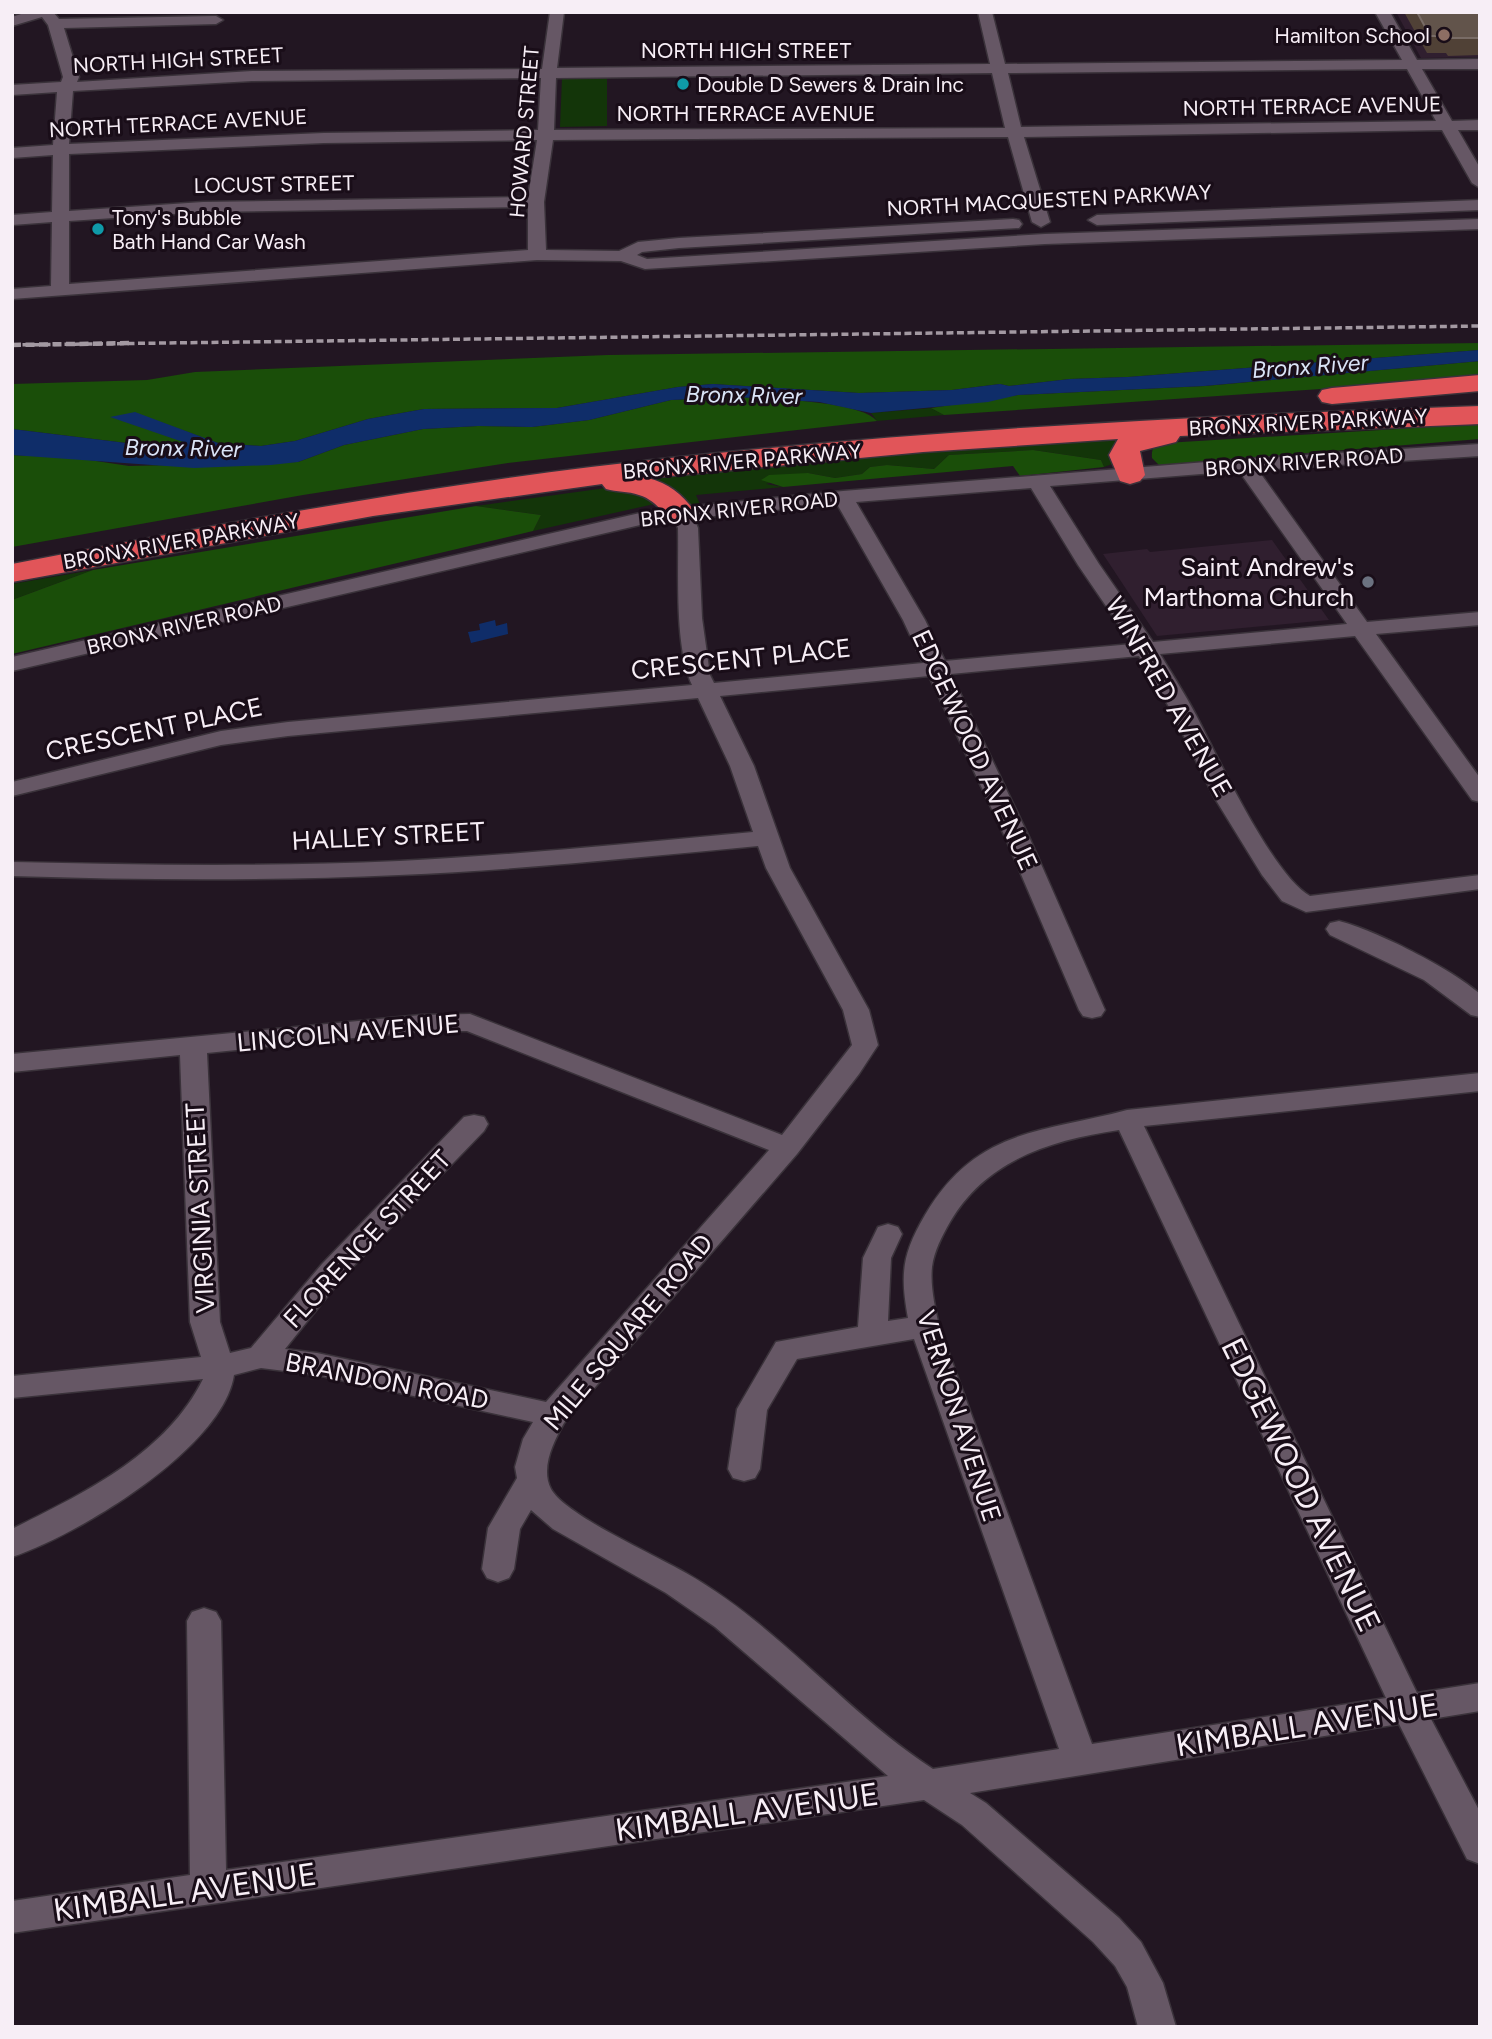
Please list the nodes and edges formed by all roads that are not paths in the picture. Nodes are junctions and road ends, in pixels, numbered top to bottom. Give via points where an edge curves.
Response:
1 (557, 12) edge
2 (985, 12) edge
3 (1382, 12) edge
4 (47, 16) edge
5 (216, 20) dead end
6 (12, 22) edge
7 (1480, 64) edge
8 (1412, 65) junction
9 (999, 70) junction
10 (550, 72) junction
11 (68, 86) junction
12 (12, 90) edge
13 (1447, 125) junction
14 (1480, 125) edge
15 (1014, 131) junction
16 (546, 134) junction
17 (61, 149) junction
18 (12, 153) edge
19 (1480, 183) edge
20 (536, 202) junction
21 (1480, 205) edge
22 (60, 216) junction
23 (12, 220) edge
24 (1041, 222) junction
25 (1480, 224) edge
26 (537, 255) junction
27 (623, 256) junction
28 (61, 290) junction
29 (12, 294) edge
30 (1480, 383) edge
31 (1480, 399) edge
32 (1480, 415) edge
33 (1250, 416) junction
34 (1480, 450) edge
35 (1244, 465) junction
36 (1130, 475) junction
37 (1038, 482) junction
38 (520, 486) junction
39 (843, 497) junction
40 (681, 513) junction
41 (12, 555) edge
42 (12, 573) edge
43 (1480, 618) edge
44 (1360, 628) junction
45 (1144, 648) junction
46 (12, 664) edge
47 (938, 670) junction
48 (705, 690) junction
49 (12, 789) edge
50 (1480, 795) edge
51 (766, 838) junction
52 (12, 869) edge
53 (1480, 882) edge
54 (1339, 929) dead end
55 (1480, 1009) edge
56 (1092, 1010) dead end
57 (193, 1046) junction
58 (12, 1063) edge
59 (1480, 1082) edge
60 (1127, 1119) junction
61 (474, 1124) dead end
62 (787, 1147) junction
63 (888, 1234) dead end
64 (923, 1326) junction
65 (872, 1335) junction
66 (261, 1357) junction
67 (219, 1367) junction
68 (12, 1387) edge
69 (553, 1415) junction
70 (744, 1469) dead end
71 (531, 1480) junction
72 (12, 1544) edge
73 (498, 1569) dead end
74 (204, 1621) dead end
75 (1480, 1697) edge
76 (1408, 1709) junction
77 (1081, 1761) junction
78 (930, 1785) junction
79 (1480, 1848) edge
80 (208, 1889) junction
81 (12, 1917) edge
82 (1157, 2027) edge

1 - 10 street, HOWARD STREET
2 - 9 street
3 - 8 street
4 - 5 street
4 - 6 street
4 - 11 street via 71,77
7 - 8 street, NORTH HIGH STREET
8 - 9 street, NORTH HIGH STREET
8 - 13 street
9 - 10 street, NORTH HIGH STREET
9 - 15 street
10 - 11 street, NORTH HIGH STREET via 252,76
10 - 16 street, HOWARD STREET
11 - 12 street, NORTH HIGH STREET
11 - 17 street
13 - 14 street, NORTH TERRACE AVENUE
13 - 15 street, NORTH TERRACE AVENUE
13 - 19 street
15 - 16 street, NORTH TERRACE AVENUE
15 - 24 street
16 - 17 street, NORTH TERRACE AVENUE via 292,138
16 - 20 street, HOWARD STREET
17 - 18 street, NORTH TERRACE AVENUE
17 - 22 street
20 - 22 street, LOCUST STREET via 203,207
20 - 26 street, HOWARD STREET
21 - 24 street, NORTH MACQUESTEN PARKWAY
22 - 23 street, LOCUST STREET
22 - 28 street
24 - 27 street, NORTH MACQUESTEN PARKWAY via 679,243 638,247
25 - 27 street, NORTH MACQUESTEN PARKWAY via 1045,239 673,263 645,264
26 - 27 street, NORTH MACQUESTEN PARKWAY
26 - 28 street, NORTH MACQUESTEN PARKWAY
28 - 29 street, NORTH MACQUESTEN PARKWAY
30 - 33 highway via 1325,397
31 - 33 highway, BRONX RIVER PARKWAY
32 - 33 highway, BRONX RIVER PARKWAY
33 - 36 highway via 1136,442 1124,452
33 - 38 highway, BRONX RIVER PARKWAY via 673,467
33 - 41 highway, BRONX RIVER PARKWAY via 877,433 582,461 282,506
34 - 35 street, BRONX RIVER ROAD
35 - 36 street, BRONX RIVER ROAD
35 - 44 street
36 - 37 street, BRONX RIVER ROAD
37 - 39 street, BRONX RIVER ROAD
37 - 45 street, WINFRED AVENUE
38 - 40 highway via 648,486 664,493
38 - 42 highway, BRONX RIVER PARKWAY via 270,525
39 - 40 street, BRONX RIVER ROAD
39 - 47 street, EDGEWOOD AVENUE
40 - 46 street, BRONX RIVER ROAD via 602,526
40 - 48 street, MILE SQUARE ROAD via 688,528 694,642
43 - 44 street, CRESCENT PLACE
44 - 45 street, CRESCENT PLACE
44 - 50 street
45 - 47 street, CRESCENT PLACE
45 - 53 street, WINFRED AVENUE via 1226,797 1291,897 1306,904
47 - 48 street, CRESCENT PLACE
47 - 56 street, EDGEWOOD AVENUE
48 - 49 street, CRESCENT PLACE via 221,738
48 - 51 street, MILE SQUARE ROAD via 745,773
51 - 52 street, HALLEY STREET via 348,870 135,873
51 - 62 street, MILE SQUARE ROAD via 790,893 856,1010 865,1038 856,1059
54 - 55 street via 1405,960 1469,997
57 - 58 street, LINCOLN AVENUE
57 - 62 street, LINCOLN AVENUE via 421,1023 470,1023
57 - 67 street, VIRGINIA STREET via 205,1322
59 - 60 street, VERNON AVENUE
60 - 64 street, VERNON AVENUE via 1021,1145 975,1170 956,1188 917,1266
60 - 76 street, EDGEWOOD AVENUE
61 - 66 street, FLORENCE STREET via 332,1271
62 - 69 street, MILE SQUARE ROAD
63 - 65 street via 877,1258
64 - 65 street
64 - 77 street, VERNON AVENUE
65 - 70 street via 787,1350 752,1409
66 - 67 street, BRANDON ROAD
66 - 69 street, BRANDON ROAD via 317,1364
67 - 68 street, BRANDON ROAD
67 - 72 street via 209,1400 173,1445 98,1500
69 - 71 street, MILE SQUARE ROAD via 534,1450
71 - 73 street via 504,1528
71 - 78 street via 539,1499 555,1514 678,1584 727,1618 887,1757
74 - 80 street
75 - 76 street, KIMBALL AVENUE
76 - 77 street, KIMBALL AVENUE
76 - 79 street, EDGEWOOD AVENUE
77 - 78 street, KIMBALL AVENUE
78 - 80 street, KIMBALL AVENUE
78 - 82 street via 974,1814 1117,1941 1144,1983
80 - 81 street, KIMBALL AVENUE

